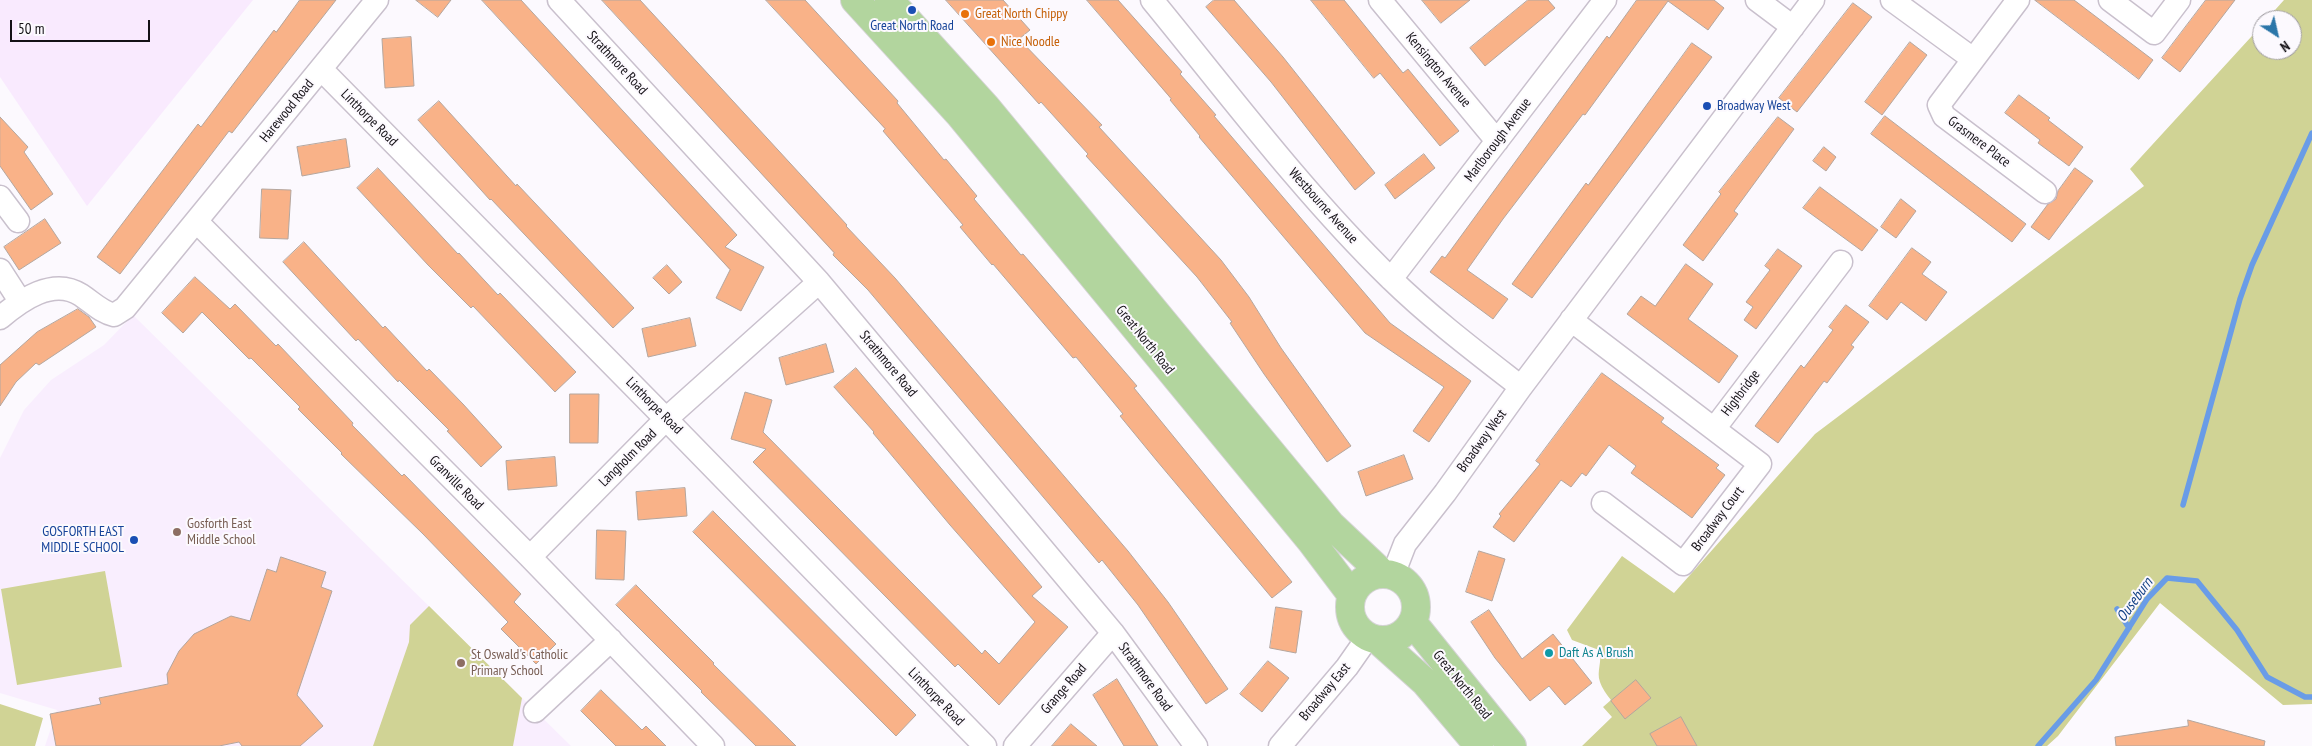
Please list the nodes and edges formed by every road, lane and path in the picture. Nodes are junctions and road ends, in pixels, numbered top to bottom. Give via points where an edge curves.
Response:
1 (377, 0) edge
2 (559, 0) edge
3 (855, 0) edge
4 (890, 0) edge
5 (1152, 0) edge
6 (1380, 0) edge
7 (1757, 0) edge
8 (1813, 0) edge
9 (1892, 0) edge
10 (2110, 0) edge
11 (2179, 0) edge
12 (1603, 1) edge
13 (2013, 7) edge
14 (1793, 27) junction
15 (1973, 59) junction
16 (321, 69) junction
17 (1497, 141) junction
18 (2045, 192) dead end
19 (0, 197) edge
20 (18, 221) dead end
21 (197, 222) junction
22 (1841, 262) dead end
23 (0, 270) edge
24 (1391, 280) junction
25 (819, 282) junction
26 (20, 301) junction
27 (0, 318) edge
28 (1571, 320) junction
29 (1521, 387) junction
30 (666, 419) junction
31 (1714, 429) junction
32 (1603, 503) dead end
33 (530, 557) junction
34 (1388, 574) junction
35 (1352, 594) junction
36 (1413, 623) junction
37 (1113, 633) junction
38 (1373, 639) junction
39 (610, 640) junction
40 (535, 711) dead end
41 (713, 746) edge
42 (984, 746) edge
43 (1015, 746) edge
44 (1196, 746) edge
45 (1280, 746) edge
46 (1479, 746) edge
47 (1512, 746) edge

1 - 16 street, Harewood Road
2 - 25 street, Strathmore Road
3 - 35 main road, Great North Road via 966,123
4 - 34 main road, Great North Road via 986,107 1331,525
5 - 24 street, Westbourne Avenue via 1308,192
6 - 17 street, Kensington Avenue
7 - 14 street
8 - 14 street, Broadway West
9 - 15 street
10 - 11 street via 2154,33
12 - 17 street, Marlborough Avenue
13 - 15 street, Grasmere Place
14 - 28 street, Broadway West
15 - 18 street, Grasmere Place via 1939,105 1940,110
16 - 21 street, Harewood Road
16 - 30 street, Linthorpe Road
17 - 24 street, Marlborough Avenue
19 - 20 street
21 - 26 street, Harewood Road via 125,308 114,315 104,312 79,294 60,288
21 - 33 street, Granville Road
22 - 31 street, Highbridge
23 - 26 street
24 - 29 street, Westbourne Avenue
25 - 30 street, Langholm Road
25 - 37 street, Strathmore Road
26 - 27 street
28 - 29 street, Broadway West
28 - 31 street, Highbridge
29 - 34 street, Broadway West via 1405,544
30 - 33 street, Langholm Road
30 - 42 street, Linthorpe Road
31 - 32 street, Broadway Court via 1760,464 1683,564
33 - 39 street, Granville Road
34 - 35 main road via 1364,579
34 - 36 main road, Great North Road via 1404,580 1411,589 1416,600
35 - 38 main road, Great North Road via 1350,614 1360,632
36 - 38 main road via 1398,637
36 - 47 main road, Great North Road
37 - 43 street, Grange Road
37 - 44 street, Strathmore Road
38 - 45 street, Broadway East
38 - 46 main road, Great North Road via 1425,682
39 - 40 street
39 - 41 street, Granville Road

